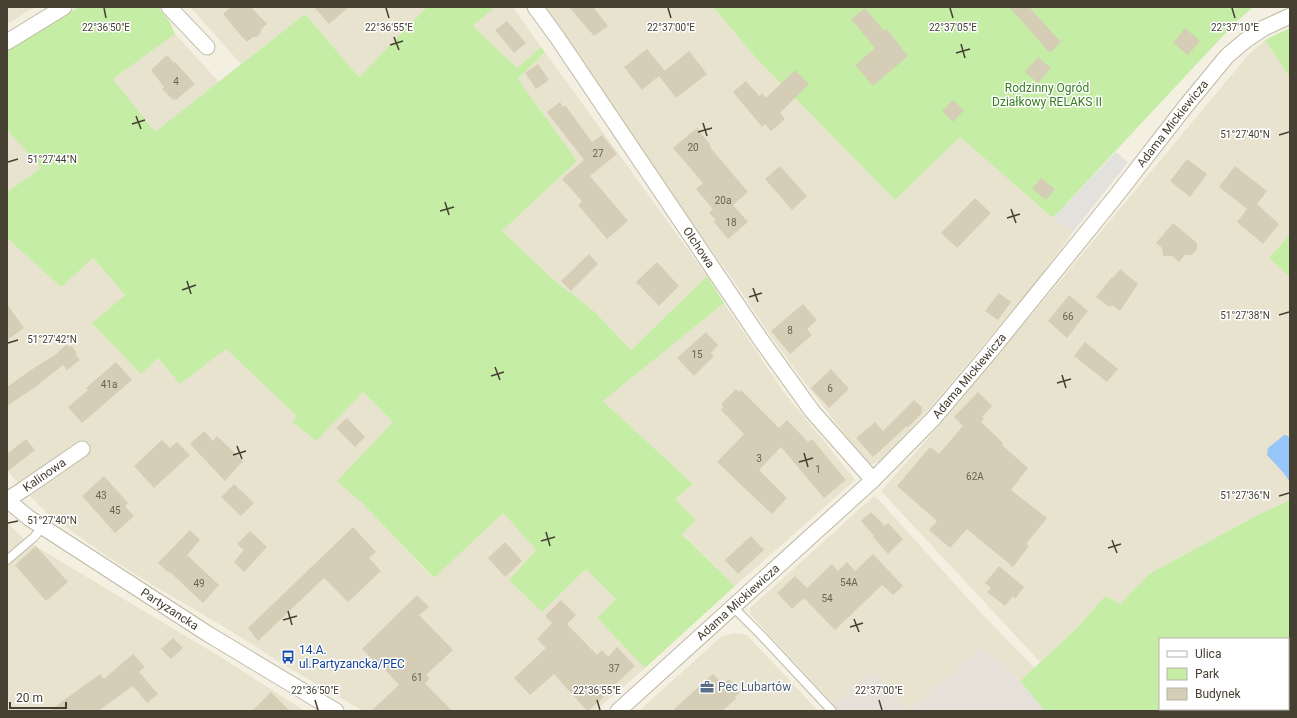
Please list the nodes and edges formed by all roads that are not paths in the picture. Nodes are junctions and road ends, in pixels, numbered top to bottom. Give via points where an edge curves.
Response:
1 (64, 7) edge
2 (169, 7) edge
3 (535, 7) edge
4 (1290, 16) edge
5 (7, 42) edge
6 (207, 47) dead end
7 (82, 449) dead end
8 (873, 480) junction
9 (7, 500) edge
10 (43, 527) junction
11 (7, 560) edge
12 (733, 607) junction
13 (336, 711) edge
14 (618, 711) edge
15 (832, 711) edge

1 - 5 street
2 - 6 street
3 - 8 street, Olchowa via 761,340 812,411
4 - 8 street, Adama Mickiewicza via 1264,28 1227,56 989,353 933,419
7 - 9 street, Kalinowa
8 - 12 street, Adama Mickiewicza
9 - 10 street, Partyzancka
10 - 11 lane
10 - 13 street, Partyzancka via 208,634
12 - 14 street, Adama Mickiewicza
12 - 15 lane

